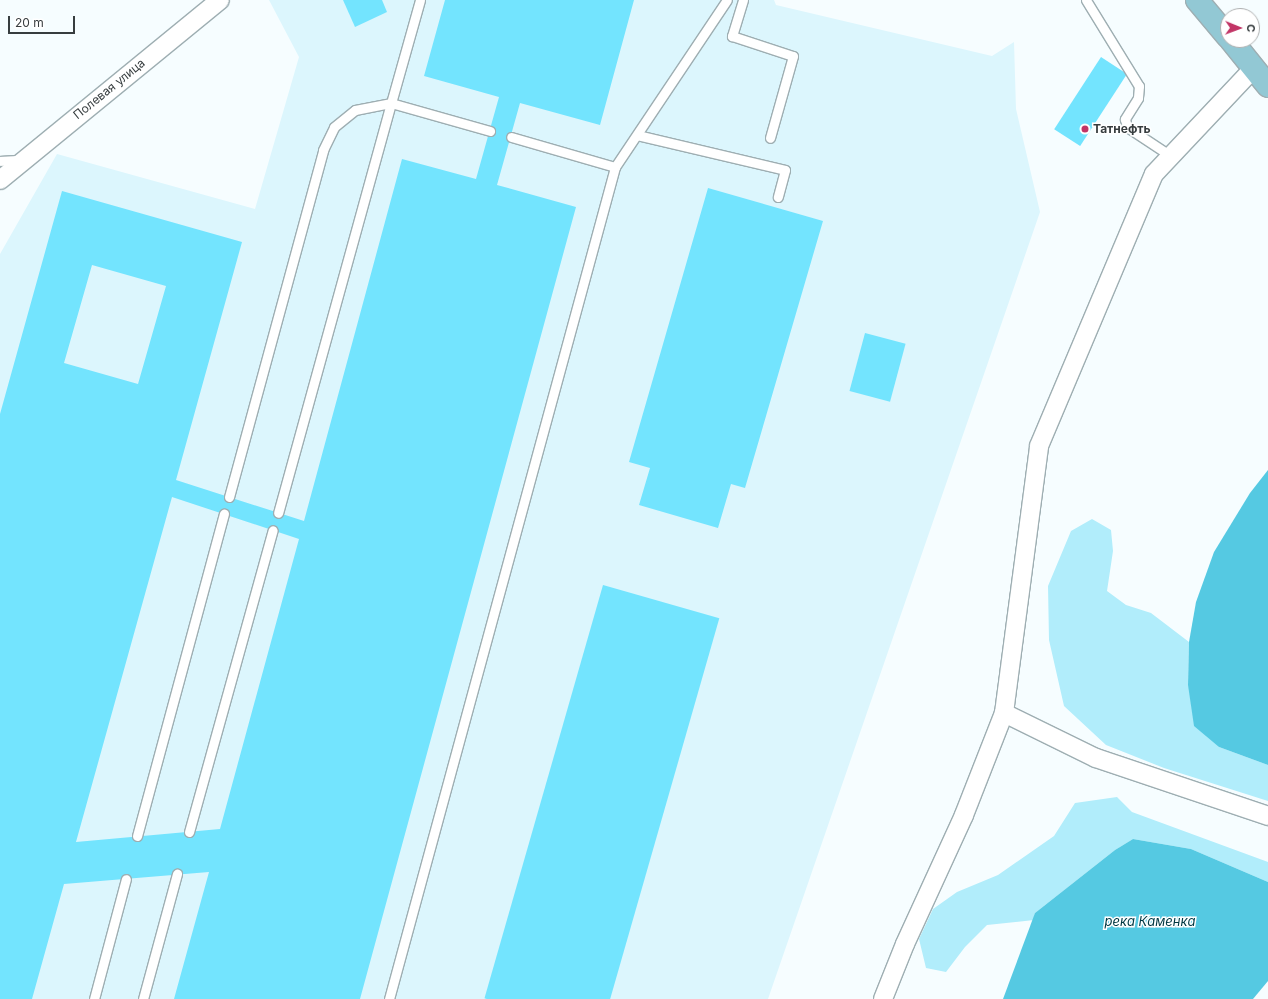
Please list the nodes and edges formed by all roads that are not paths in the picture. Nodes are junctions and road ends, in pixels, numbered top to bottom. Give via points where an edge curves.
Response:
1 (220, 0) edge
2 (420, 0) edge
3 (727, 0) edge
4 (743, 0) edge
5 (1086, 0) edge
6 (1197, 0) edge
7 (1220, 27) edge
8 (1238, 48) edge
9 (1254, 68) junction
10 (1268, 86) edge
11 (391, 103) junction
12 (490, 131) dead end
13 (637, 135) junction
14 (511, 137) dead end
15 (770, 138) dead end
16 (1171, 156) junction
17 (23, 160) junction
18 (0, 161) edge
19 (615, 167) junction
20 (0, 180) edge
21 (778, 197) dead end
22 (229, 497) dead end
23 (278, 513) dead end
24 (224, 514) dead end
25 (273, 530) dead end
26 (1004, 713) junction
27 (1268, 816) edge
28 (189, 832) dead end
29 (137, 836) dead end
30 (178, 874) dead end
31 (126, 879) dead end
32 (94, 999) edge
33 (143, 999) edge
34 (389, 999) edge
35 (883, 999) edge

1 - 17 street, Полевая улица
2 - 11 lane
3 - 13 lane
4 - 15 lane via 732,36 793,56
5 - 16 lane via 1139,86 1138,98 1125,119 1127,127
6 - 7 main road
8 - 9 main road
9 - 10 main road
9 - 16 street
11 - 12 lane
11 - 22 lane via 355,110 334,127 323,150
11 - 23 lane
13 - 19 lane
13 - 21 lane via 785,170
14 - 19 lane
16 - 26 street via 1154,174 1039,446
17 - 18 lane
17 - 20 street, Полевая улица
19 - 34 lane
24 - 29 lane
25 - 28 lane
26 - 27 street via 1096,758
26 - 35 street via 964,815 905,944
30 - 33 lane
31 - 32 lane

